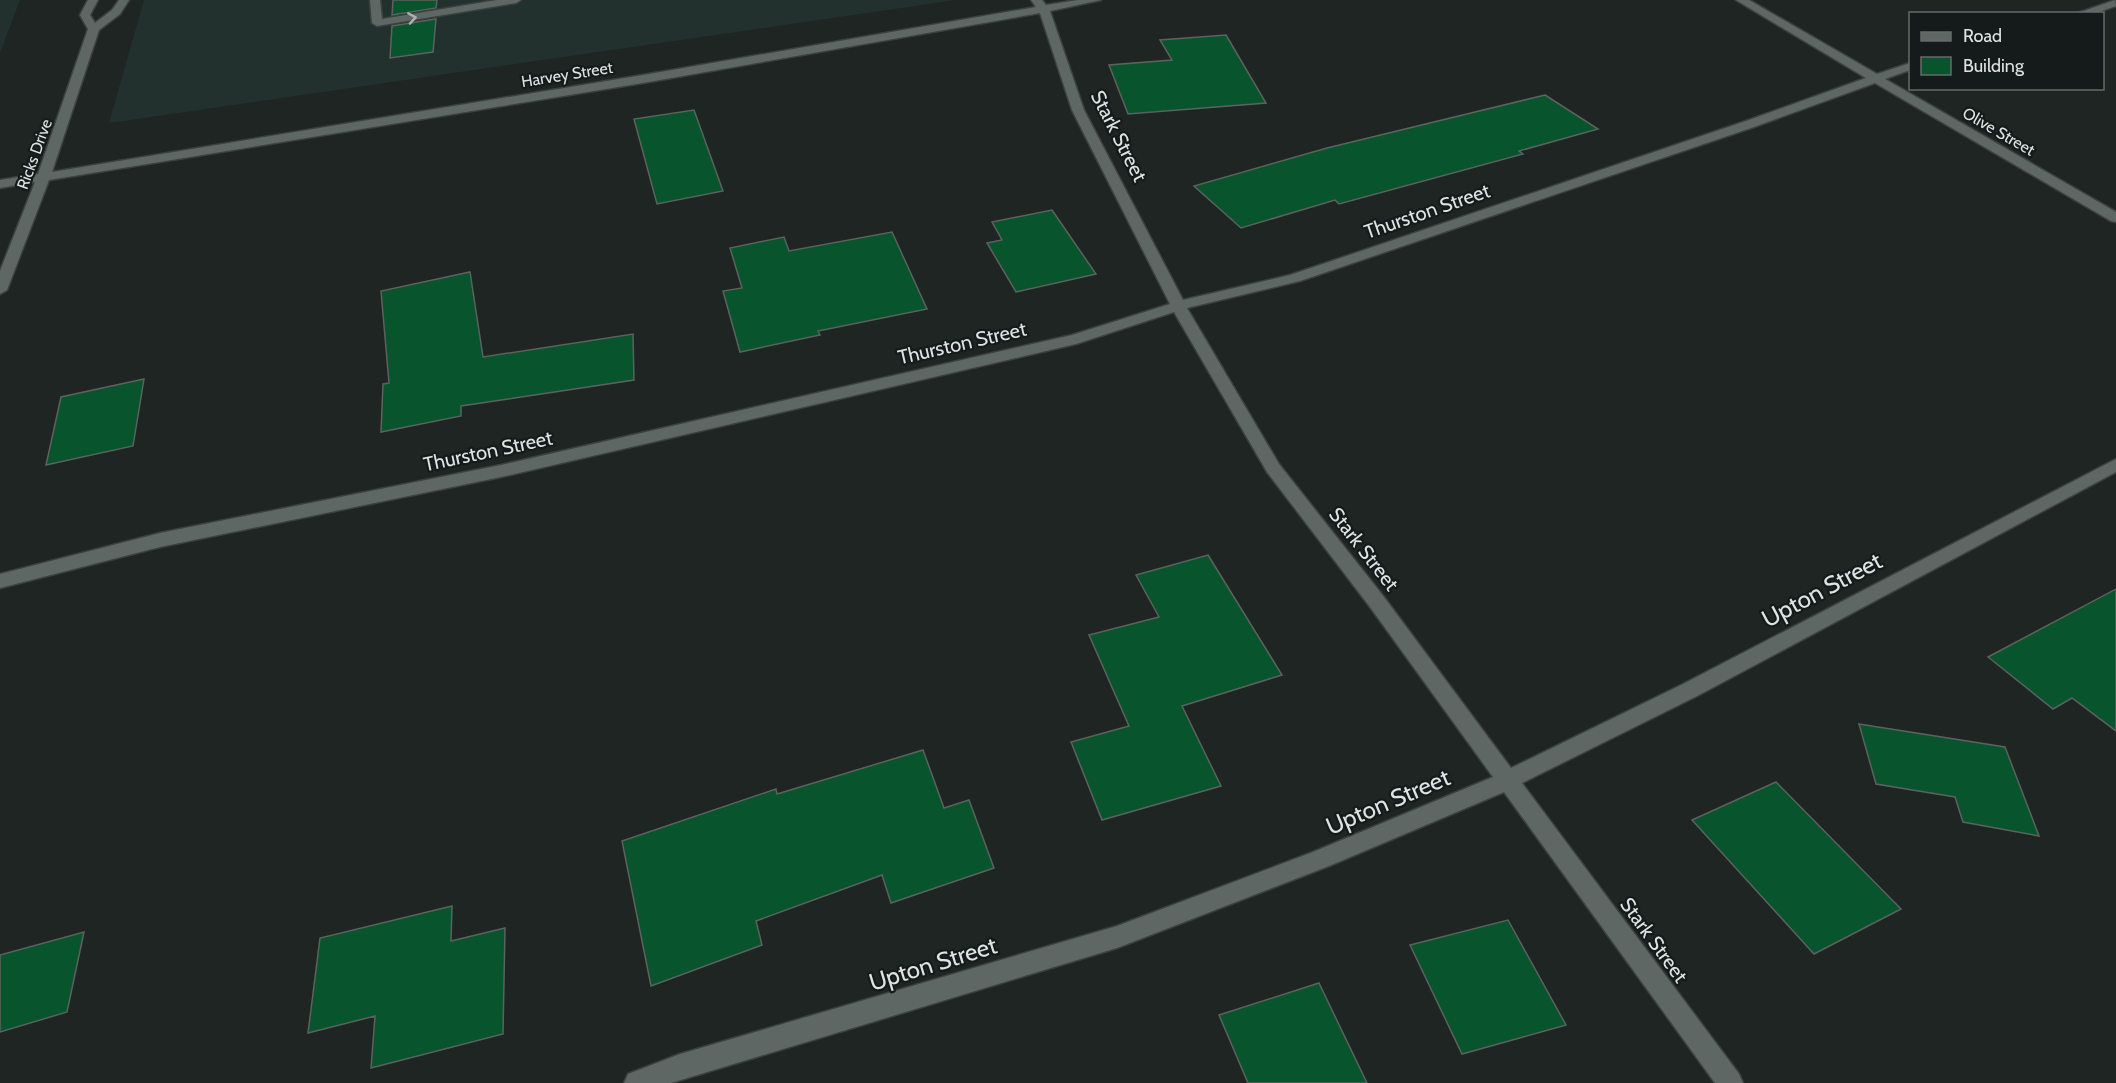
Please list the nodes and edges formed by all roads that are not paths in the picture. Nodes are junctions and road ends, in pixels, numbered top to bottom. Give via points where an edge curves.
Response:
1 (93, 0) edge
2 (124, 0) edge
3 (375, 0) edge
4 (516, 0) edge
5 (1096, 0) edge
6 (1741, 0) edge
7 (2116, 3) edge
8 (1041, 5) edge
9 (2087, 12) edge
10 (94, 29) junction
11 (1909, 67) edge
12 (1875, 77) junction
13 (44, 178) junction
14 (0, 184) edge
15 (2116, 218) edge
16 (0, 290) edge
17 (1178, 306) junction
18 (2116, 465) edge
19 (0, 581) edge
20 (1508, 780) junction
21 (637, 1083) edge
22 (1730, 1083) edge

1 - 10 street, Ricks Drive via 85,15
2 - 10 street via 116,12
3 -> 4 street via 377,23
5 - 8 street, Harvey Street
6 - 12 street, Olive Street
7 - 9 street
8 - 13 street, Harvey Street
8 - 17 street, Stark Street via 1078,110
10 - 13 street, Ricks Drive
11 - 12 street, Thurston Street
12 - 15 street, Olive Street
12 - 17 street, Thurston Street via 1750,124 1295,278
13 - 14 street, Harvey Street
13 - 16 street, Ricks Drive
17 - 19 street, Thurston Street via 1065,341 501,471 160,540
17 - 20 street, Stark Street via 1273,468
18 - 20 street, Upton Street via 1690,690
20 - 21 street, Upton Street via 1321,860 1117,937
20 - 22 street, Stark Street

